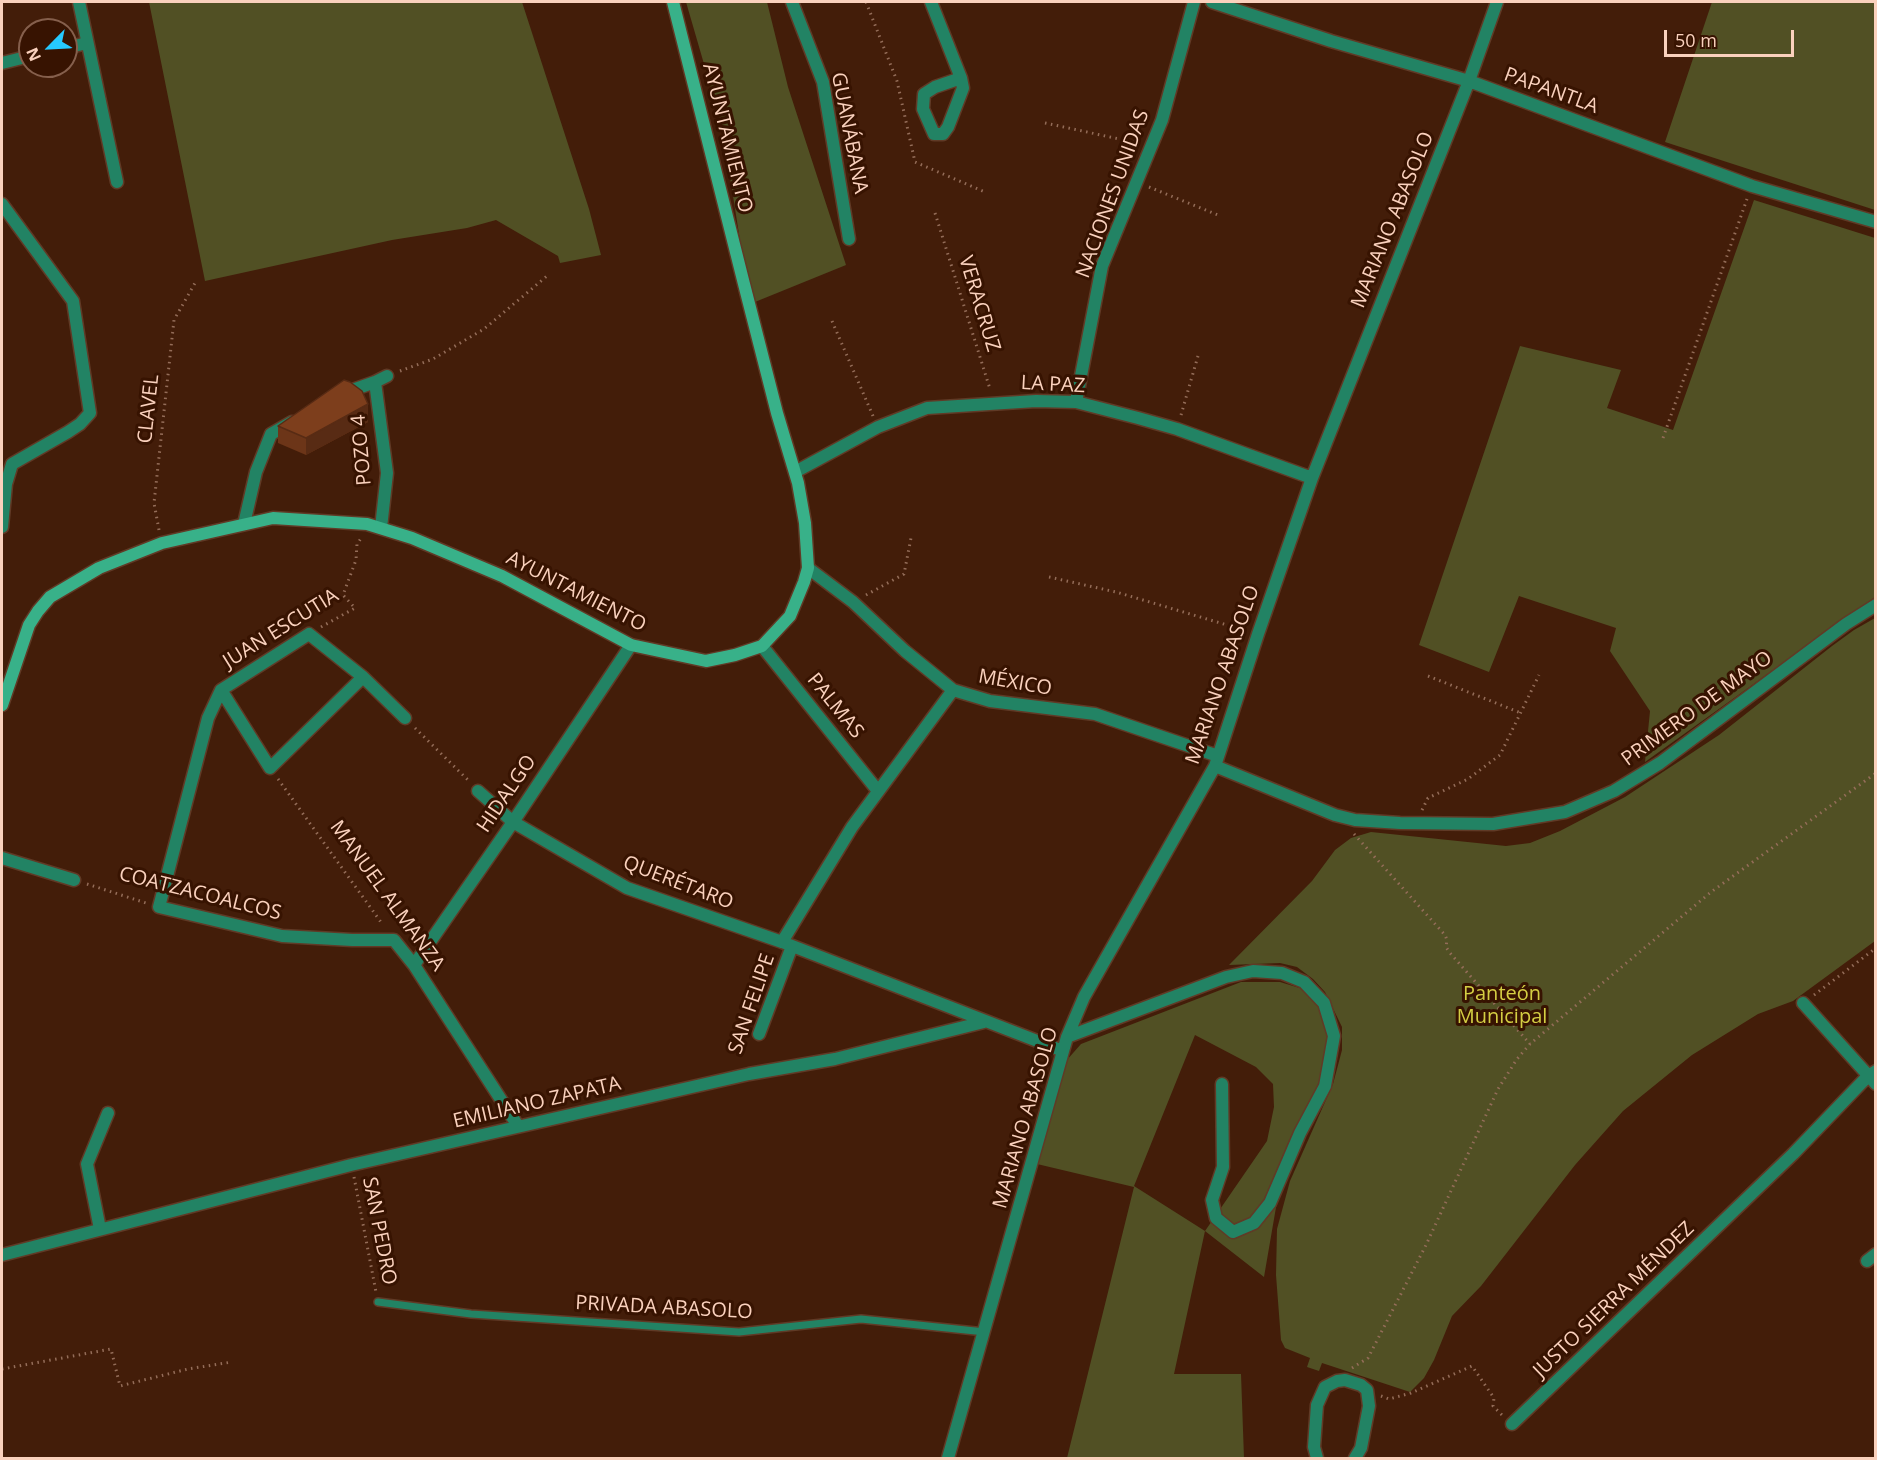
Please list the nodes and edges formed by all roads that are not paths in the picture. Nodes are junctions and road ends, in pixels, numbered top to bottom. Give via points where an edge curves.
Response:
1 (78, 2) edge
2 (673, 2) edge
3 (792, 2) edge
4 (931, 2) edge
5 (1194, 2) edge
6 (1212, 2) edge
7 (1497, 2) edge
8 (87, 43) junction
9 (78, 45) edge
10 (18, 59) edge
11 (2, 63) edge
12 (961, 78) junction
13 (1469, 81) junction
14 (117, 182) dead end
15 (2, 204) edge
16 (1875, 222) edge
17 (849, 239) dead end
18 (387, 376) road end
19 (375, 382) junction
20 (334, 398) edge
21 (1076, 402) junction
22 (307, 413) edge
23 (795, 472) junction
24 (1312, 478) junction
25 (244, 524) junction
26 (2, 527) edge
27 (381, 528) junction
28 (808, 568) junction
29 (1875, 605) edge
30 (631, 645) junction
31 (762, 646) junction
32 (363, 677) junction
33 (221, 690) junction
34 (953, 690) junction
35 (2, 702) edge
36 (405, 718) road end
37 (1217, 761) junction
38 (478, 791) road end
39 (878, 791) junction
40 (513, 822) junction
41 (2, 858) edge
42 (74, 880) road end
43 (159, 907) joint
44 (394, 940) joint
45 (787, 944) junction
46 (414, 965) junction
47 (1803, 1003) road end
48 (984, 1022) junction
49 (759, 1034) dead end
50 (1067, 1037) junction
51 (1063, 1051) junction
52 (1873, 1077) edge
53 (1222, 1084) dead end
54 (108, 1113) dead end
55 (518, 1126) junction
56 (100, 1229) junction
57 (2, 1255) edge
58 (378, 1302) road end
59 (985, 1332) junction
60 (1512, 1424) road end
61 (948, 1458) edge
62 (1317, 1458) edge
63 (1355, 1458) edge

1 - 8 street
2 - 23 street, AYUNTAMIENTO
3 - 17 street, GUANÁBANA via 823,82
4 - 12 street
5 - 21 street, NACIONES UNIDAS via 1162,120 1102,266
6 - 13 street, PAPANTLA
7 - 13 street, MARIANO ABASOLO
8 - 9 street
8 - 14 street
10 - 11 street
12 - 12 street via 963,88 948,127 943,134 934,134 923,109 924,94
13 - 16 street, PAPANTLA via 1752,186
13 - 24 street, MARIANO ABASOLO
15 - 26 street via 73,301 90,413 80,424 12,464
18 - 19 street
19 - 20 street
19 - 27 street, POZO 4 via 387,473
21 - 23 street, LA PAZ via 927,408 878,427
21 - 24 street, LA PAZ via 1177,429
22 - 25 street via 271,434 256,472
23 - 28 street, AYUNTAMIENTO via 805,523
24 - 37 street, MARIANO ABASOLO
25 - 27 street, AYUNTAMIENTO via 273,518
25 - 35 street, AYUNTAMIENTO via 162,543 99,568 50,597 29,625
27 - 30 street, AYUNTAMIENTO via 502,576
28 - 31 street, AYUNTAMIENTO via 790,616
28 - 34 street, MÉXICO
29 - 37 street, PRIMERO DE MAYO via 1660,763 1614,791 1565,812 1493,824 1347,818
30 - 31 street, AYUNTAMIENTO via 706,661
30 - 40 street, HIDALGO
31 - 39 street, PALMAS
32 - 33 street, JUAN ESCUTIA via 309,634
32 - 33 street via 270,768
32 - 36 street
33 - 43 street, JUAN ESCUTIA via 208,718
34 - 37 street, MÉXICO via 990,701 1095,714
34 - 39 street, SAN FELIPE
37 - 50 street, MARIANO ABASOLO via 1084,997
38 - 40 street, QUERÉTARO
39 - 45 street, SAN FELIPE via 852,827
40 - 45 street, QUERÉTARO via 627,888
40 - 46 street, HIDALGO
41 - 42 street
43 - 44 street, COATZACOALCOS via 282,936
44 - 46 street, MANUEL ALMANZA
45 - 48 street, QUERÉTARO
45 - 49 street, SAN FELIPE
46 - 55 street, MANUEL ALMANZA
47 - 52 street
48 - 51 street, QUERÉTARO
48 - 55 street, EMILIANO ZAPATA via 835,1059 748,1074
50 - 51 street, MARIANO ABASOLO
50 - 53 street via 1226,977 1253,971 1282,973 1304,982 1324,1003 1334,1036 1325,1086 1270,1203 1254,1223 1233,1232 1216,1218 1212,1200 1223,1167
51 - 59 street, MARIANO ABASOLO
52 - 60 street, JUSTO SIERRA MÉNDEZ
54 - 56 street via 87,1164
55 - 56 street, EMILIANO ZAPATA
56 - 57 street, EMILIANO ZAPATA
58 - 59 lane, PRIVADA ABASOLO via 471,1314 739,1332 861,1319
59 - 61 street, MARIANO ABASOLO
62 - 63 street via 1317,1406 1325,1387 1345,1380 1366,1390 1369,1406 1361,1448

